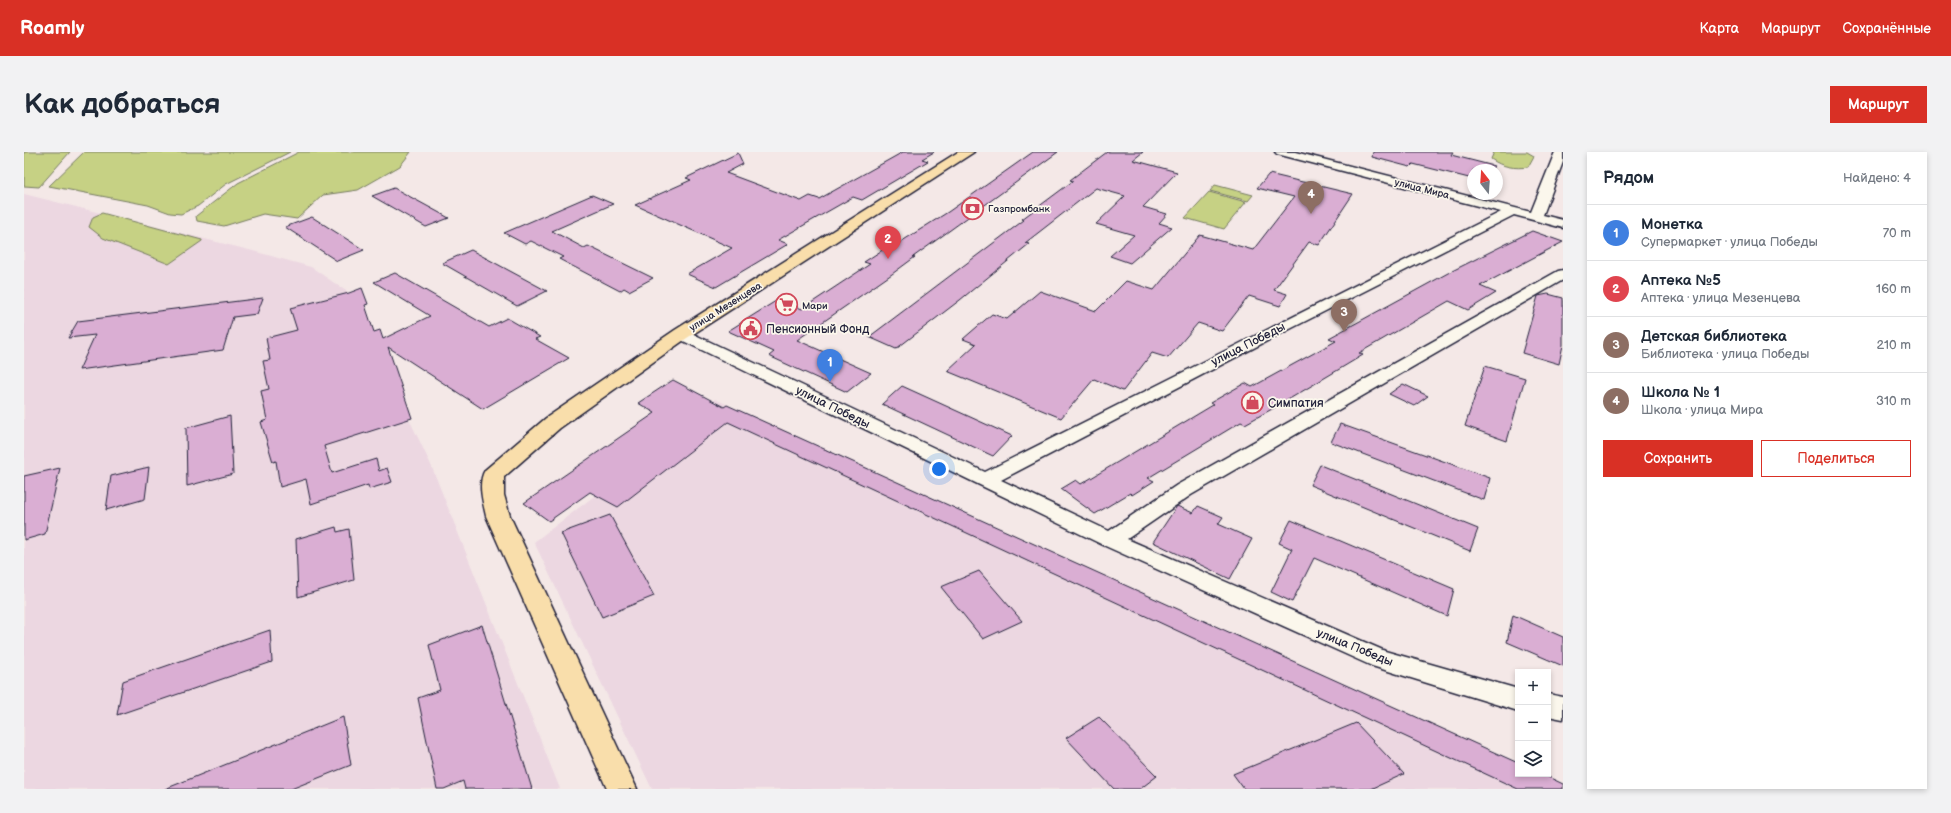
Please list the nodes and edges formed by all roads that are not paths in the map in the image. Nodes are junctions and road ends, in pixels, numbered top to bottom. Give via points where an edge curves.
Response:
1 (967, 152) edge
2 (1281, 152) edge
3 (1561, 152) edge
4 (1513, 211) junction
5 (1536, 217) junction
6 (1563, 224) edge
7 (1563, 274) edge
8 (681, 334) junction
9 (985, 480) junction
10 (1110, 540) junction
11 (1515, 699) edge
12 (1551, 706) edge
13 (1563, 708) edge
14 (622, 789) edge

1 - 8 main road, улица Мезенцева
2 - 4 street, улица Мира
3 - 5 street
4 - 5 street, улица Мира
4 - 9 street, улица Победы
5 - 6 street, улица Мира
7 - 10 street via 1184,490
8 - 9 street, улица Победы
8 - 14 main road, улица Мезенцева via 553,422 493,475 493,495 498,516
9 - 10 street, улица Победы
10 - 11 street, улица Победы via 1380,659
12 - 13 street

